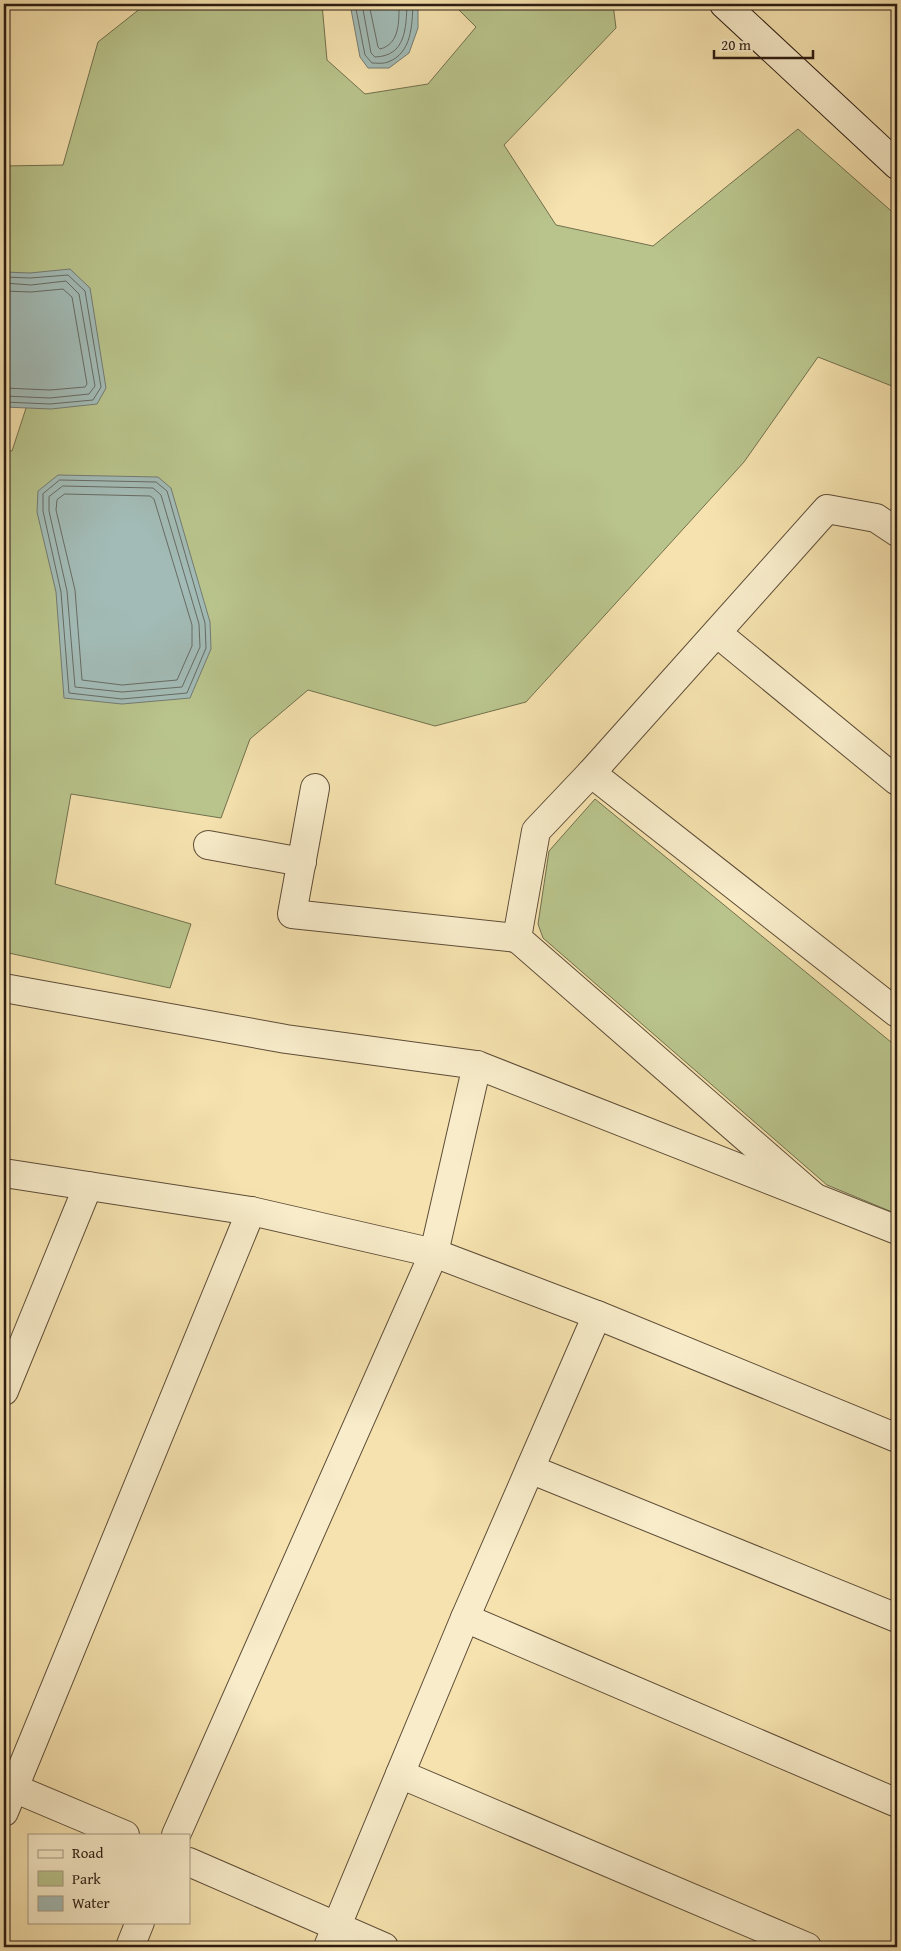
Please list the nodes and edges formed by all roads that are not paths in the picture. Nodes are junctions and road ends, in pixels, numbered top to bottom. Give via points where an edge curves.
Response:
1 (724, 4) edge
2 (897, 165) edge
3 (897, 532) edge
4 (717, 633) junction
5 (591, 773) junction
6 (897, 780) edge
7 (314, 788) dead end
8 (208, 845) dead end
9 (302, 862) junction
10 (517, 938) junction
11 (4, 988) edge
12 (897, 1013) edge
13 (476, 1065) junction
14 (4, 1172) edge
15 (88, 1186) junction
16 (813, 1196) junction
17 (251, 1211) junction
18 (897, 1230) edge
19 (434, 1252) junction
20 (597, 1315) junction
21 (4, 1391) edge
22 (897, 1438) edge
23 (530, 1469) junction
24 (465, 1618) junction
25 (897, 1618) edge
26 (400, 1774) junction
27 (7, 1795) edge
28 (897, 1803) edge
29 (122, 1834) edge
30 (176, 1834) edge
31 (190, 1863) edge
32 (139, 1924) edge
33 (332, 1937) edge
34 (130, 1947) edge
35 (384, 1947) edge
36 (807, 1947) edge

1 - 2 street
3 - 4 street via 876,518 827,509
4 - 5 street
4 - 6 street
5 - 10 street via 536,831
5 - 12 street
7 - 9 street
8 - 9 street
9 - 10 street via 292,914
10 - 16 street
11 - 13 street via 286,1039
13 - 16 street
13 - 19 street
14 - 15 street
15 - 17 street
15 - 21 street
16 - 18 street
17 - 19 street
17 - 27 street
19 - 20 street
19 - 30 street
20 - 22 street
20 - 23 street
23 - 24 street
23 - 25 street
24 - 26 street
24 - 28 street
26 - 33 street
26 - 36 street
27 - 29 street
31 - 33 street
32 - 34 street
33 - 35 street

